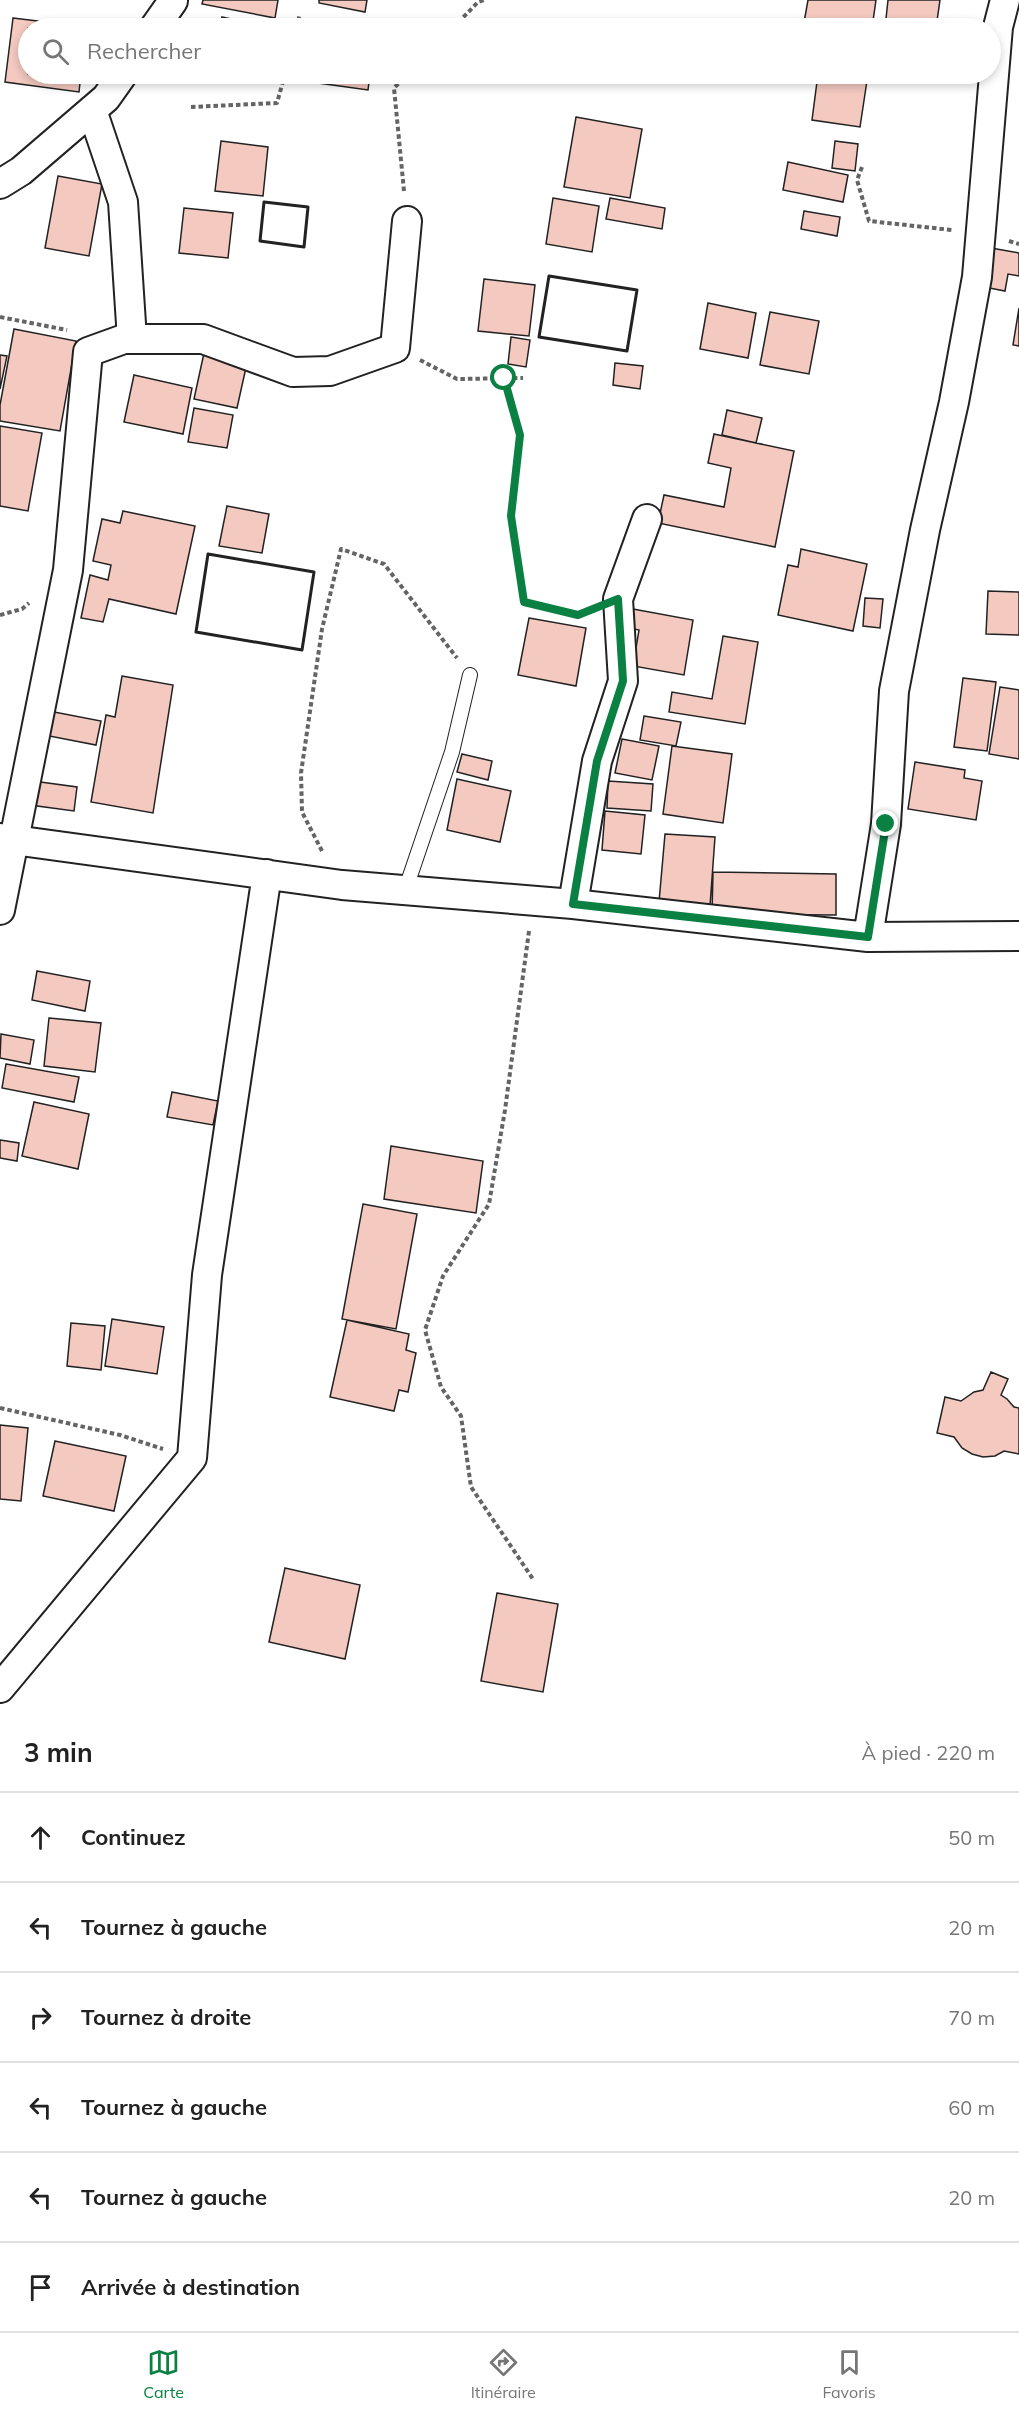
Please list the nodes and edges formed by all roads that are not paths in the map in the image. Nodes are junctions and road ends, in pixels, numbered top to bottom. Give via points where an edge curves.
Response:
1 (1005, 0) edge
2 (173, 2) dead end
3 (161, 18) edge
4 (1000, 18) edge
5 (116, 84) edge
6 (993, 84) edge
7 (92, 110) junction
8 (0, 184) edge
9 (407, 221) road end
10 (132, 339) junction
11 (647, 519) dead end
12 (470, 675) road end
13 (7, 839) edge
14 (267, 874) junction
15 (405, 891) junction
16 (573, 904) junction
17 (0, 910) edge
18 (1019, 936) edge
19 (868, 937) junction
20 (0, 1688) edge

1 - 4 street
2 - 3 street
5 - 7 street
6 - 19 street via 977,277 894,691 886,824
7 - 8 street via 21,171
7 - 10 street via 123,202
9 - 10 street via 395,348 330,371 293,372 203,339
10 - 13 street via 88,352 68,570
11 - 16 street via 618,599 623,681 597,761
12 - 15 lane via 452,752
13 - 14 street
13 - 17 street
14 - 15 street
14 - 20 street via 207,1275 192,1458
15 - 16 street
16 - 19 street
18 - 19 street

